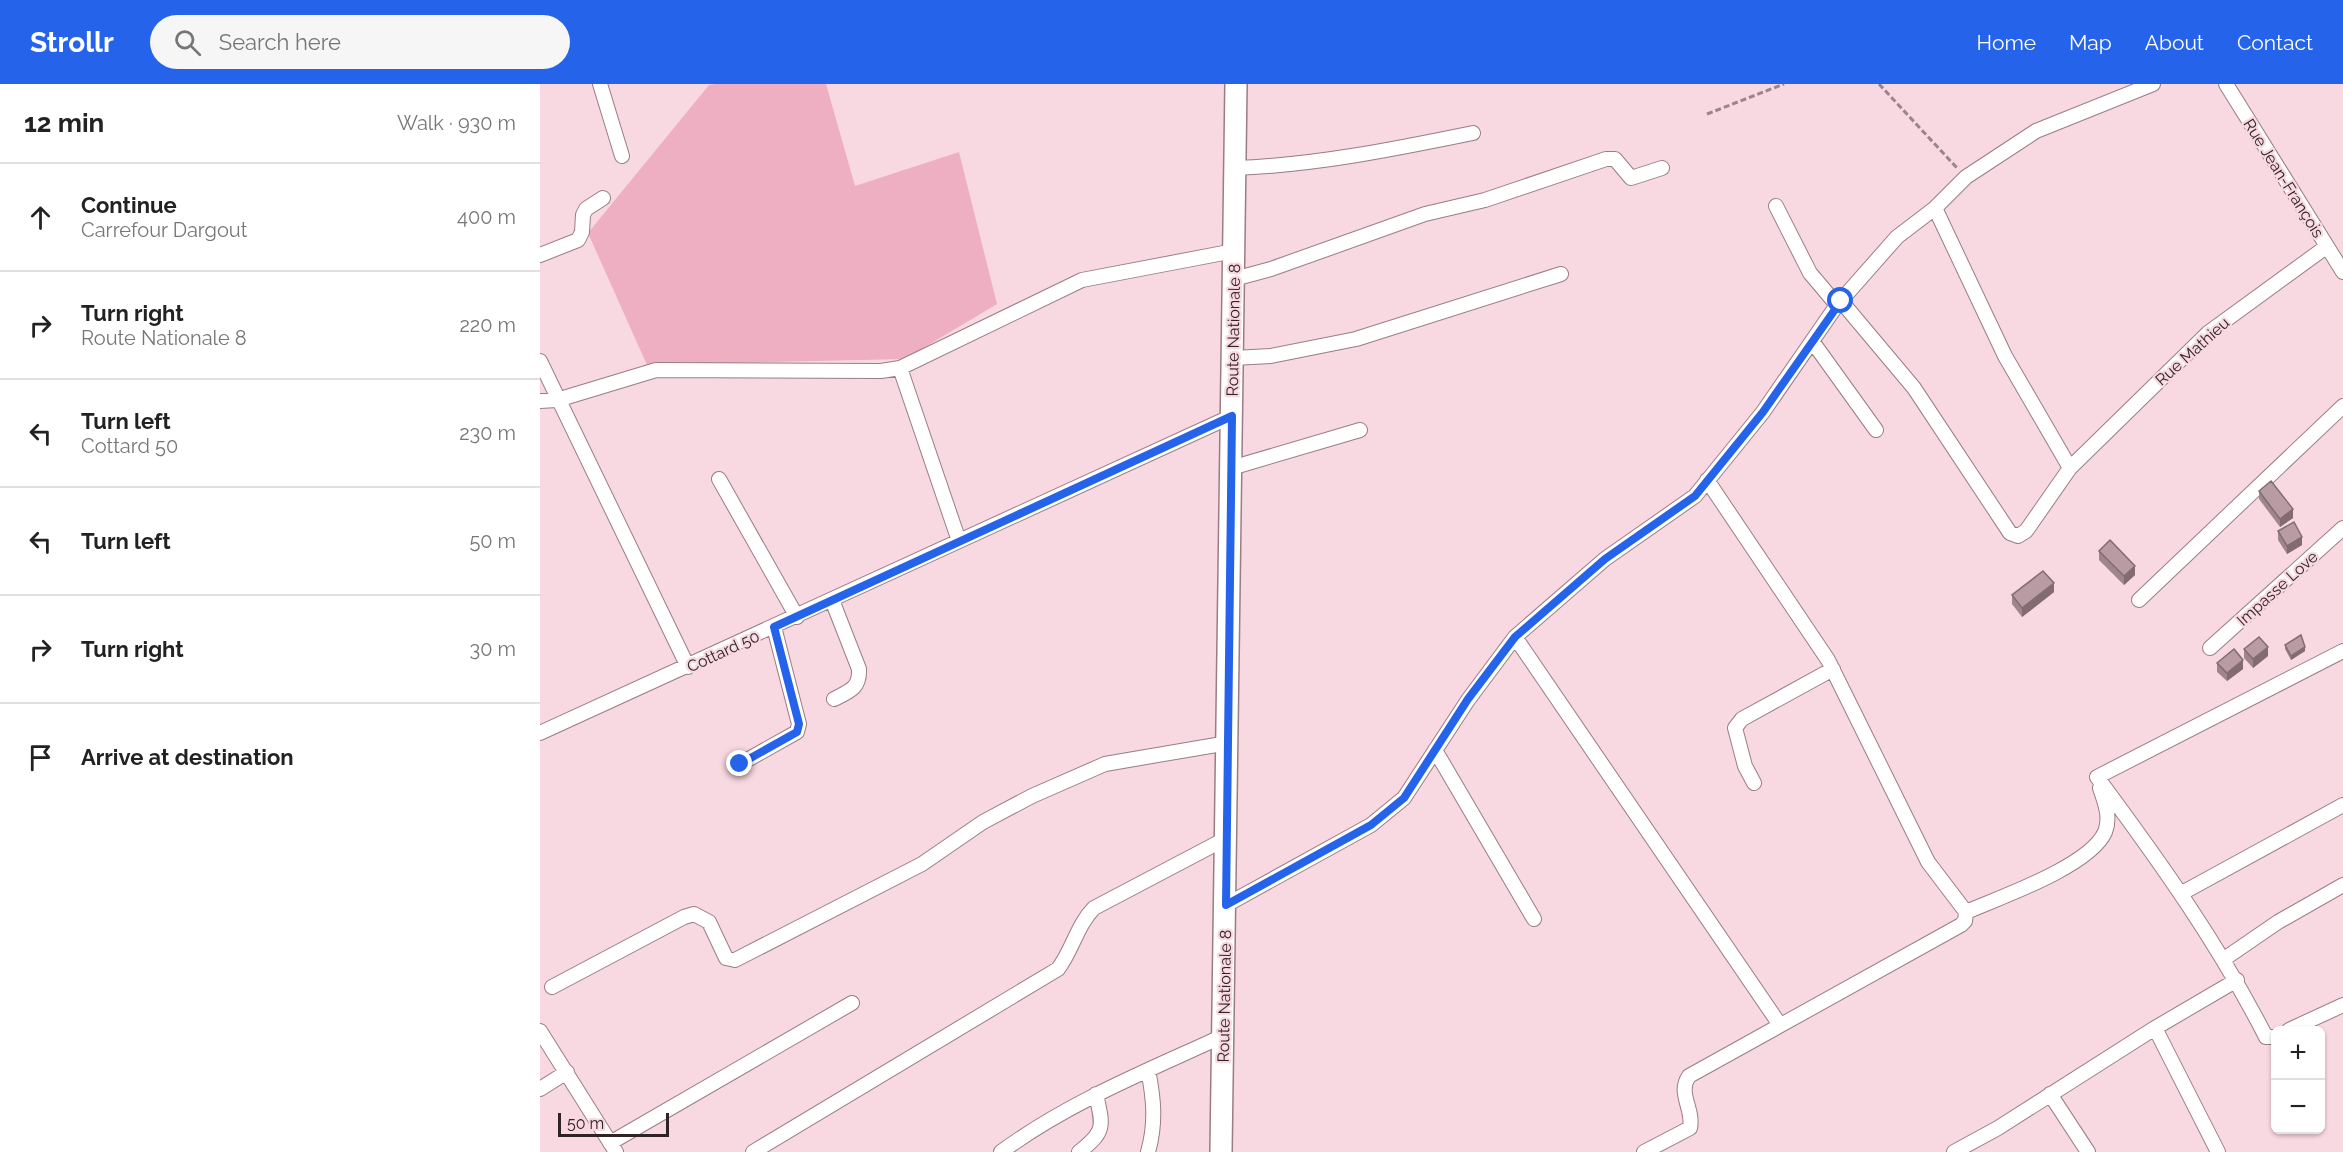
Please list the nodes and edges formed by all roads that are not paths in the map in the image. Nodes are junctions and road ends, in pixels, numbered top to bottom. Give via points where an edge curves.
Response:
1 (600, 84) edge
2 (1236, 84) edge
3 (2153, 84) edge
4 (2226, 84) edge
5 (1473, 133) dead end
6 (622, 156) dead end
7 (1235, 168) junction
8 (1662, 168) dead end
9 (603, 198) dead end
10 (1776, 206) dead end
11 (1935, 208) junction
12 (2326, 247) junction
13 (1234, 250) junction
14 (540, 255) edge
15 (2343, 272) edge
16 (1561, 274) dead end
17 (1234, 279) junction
18 (1839, 303) junction
19 (1812, 340) junction
20 (1233, 358) junction
21 (540, 362) edge
22 (900, 368) junction
23 (557, 399) junction
24 (540, 401) edge
25 (2343, 406) edge
26 (1232, 416) junction
27 (1360, 430) dead end
28 (1876, 430) dead end
29 (1231, 468) junction
30 (2070, 468) junction
31 (719, 479) dead end
32 (1707, 480) junction
33 (2343, 528) edge
34 (959, 541) junction
35 (832, 600) junction
36 (2139, 600) dead end
37 (797, 617) junction
38 (774, 627) junction
39 (1515, 637) junction
40 (2210, 648) dead end
41 (2343, 651) edge
42 (688, 667) junction
43 (1833, 669) junction
44 (834, 699) dead end
45 (540, 733) edge
46 (1228, 743) junction
47 (1435, 750) junction
48 (740, 764) dead end
49 (2097, 777) junction
50 (1754, 783) dead end
51 (2343, 805) edge
52 (1227, 838) junction
53 (2343, 885) edge
54 (2182, 892) junction
55 (1226, 905) junction
56 (1966, 912) junction
57 (1534, 919) dead end
58 (2224, 959) junction
59 (2237, 980) junction
60 (552, 987) dead end
61 (852, 1003) dead end
62 (2343, 1005) edge
63 (1780, 1024) junction
64 (2298, 1026) edge
65 (2155, 1028) junction
66 (540, 1031) edge
67 (1224, 1035) junction
68 (2271, 1037) edge
69 (1148, 1070) junction
70 (567, 1072) junction
71 (540, 1089) edge
72 (1096, 1094) junction
73 (2050, 1094) junction
74 (613, 1147) edge
75 (753, 1152) edge
76 (1001, 1152) edge
77 (1079, 1152) edge
78 (1148, 1152) edge
79 (1221, 1152) edge
80 (1644, 1152) edge
81 (1954, 1152) edge
82 (2088, 1152) edge
83 (2218, 1152) edge

1 - 6 street
2 - 7 main road, Route Nationale 8
3 - 11 street via 2036,131 1966,177
4 - 12 street, Rue Jean-François
5 - 7 street via 1276,167
7 - 13 main road, Route Nationale 8
8 - 17 street via 1631,178 1615,159 1606,159 1485,200 1425,214
9 - 14 street via 586,209 578,240
10 - 18 street via 1810,273
11 - 18 street via 1897,237
11 - 30 street via 2005,356
12 - 15 street, Rue Jean-François
12 - 30 street, Rue Mathieu via 2208,333
13 - 17 main road, Route Nationale 8
13 - 22 street via 1082,280
16 - 20 street via 1356,339 1271,356
17 - 20 main road, Route Nationale 8
18 - 19 street
18 - 30 street, Rue Mathieu via 1914,388 2010,533 2018,536 2026,531
19 - 28 street
19 - 32 street via 1763,412
20 - 26 main road, Route Nationale 8
21 - 23 street
22 - 23 street via 656,370
22 - 34 street
23 - 24 street
23 - 42 street
25 - 36 street
26 - 29 main road, Route Nationale 8
26 - 34 street, Cottard 50
27 - 29 street
29 - 46 main road, Route Nationale 8
31 - 37 street
32 - 39 street via 1695,496 1605,559
32 - 43 street
33 - 40 street, Impasse Love
34 - 35 street, Cottard 50
35 - 37 street, Cottard 50
35 - 44 street via 859,669 859,681 853,689
37 - 38 street, Cottard 50
38 - 42 street, Cottard 50
38 - 48 street via 799,724 797,732
39 - 47 street
39 - 63 street
41 - 49 street
42 - 45 street, Cottard 50
43 - 50 street via 1742,719 1735,728
43 - 56 street via 1928,862
46 - 52 main road, Route Nationale 8
46 - 60 street via 1116,761 1032,795 983,822 922,864 735,960 726,958 709,922 694,914
47 - 55 street via 1404,798 1371,825
47 - 57 street
49 - 54 street
49 - 56 street via 2108,813 2097,846 2070,865
51 - 54 street
52 - 55 main road, Route Nationale 8
52 - 75 street via 1094,908 1083,919 1058,969
53 - 58 street
54 - 58 street
55 - 67 main road, Route Nationale 8
56 - 63 street via 1961,925
58 - 59 street
59 - 65 street
59 - 68 street via 2266,1037
61 - 74 street
62 - 64 street
63 - 80 street via 1689,1076 1683,1090 1690,1128
65 - 73 street
65 - 83 street
66 - 70 street
67 - 69 street
67 - 79 main road, Route Nationale 8
69 - 72 street
69 - 78 street via 1154,1098
70 - 71 street
70 - 74 street
72 - 76 street via 1038,1125
72 - 77 street via 1101,1132
73 - 81 street
73 - 82 street

